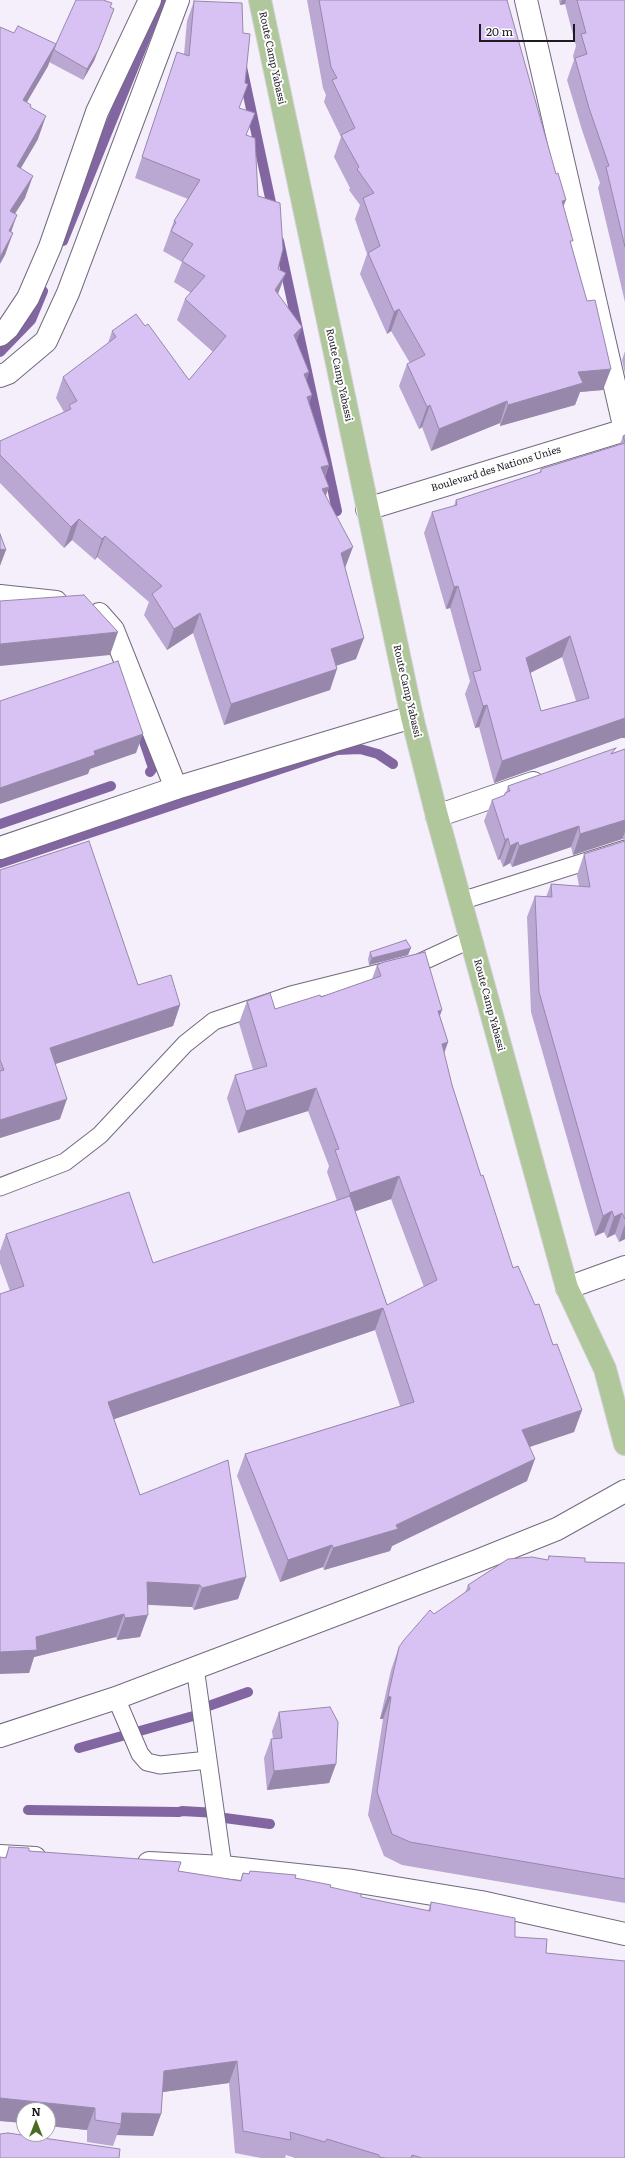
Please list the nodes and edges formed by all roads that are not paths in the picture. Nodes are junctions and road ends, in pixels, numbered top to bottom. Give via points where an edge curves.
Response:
1 (150, 0) edge
2 (178, 0) edge
3 (260, 0) edge
4 (526, 0) edge
5 (0, 335) edge
6 (0, 376) edge
7 (625, 430) edge
8 (367, 509) junction
9 (0, 596) edge
10 (412, 717) junction
11 (550, 777) edge
12 (176, 788) junction
13 (437, 816) junction
14 (0, 848) edge
15 (625, 849) edge
16 (461, 901) junction
17 (471, 939) junction
18 (0, 1187) edge
19 (625, 1267) edge
20 (567, 1288) junction
21 (605, 1369) junction
22 (625, 1386) edge
23 (625, 1444) edge
24 (625, 1491) edge
25 (195, 1667) junction
26 (116, 1698) junction
27 (0, 1736) edge
28 (208, 1760) junction
29 (0, 1856) edge
30 (56, 1859) edge
31 (128, 1862) edge
32 (223, 1867) junction
33 (625, 1934) edge

1 - 5 street via 97,112 50,247 28,298 8,328
2 - 6 street via 68,293 46,341 8,373
3 - 8 main road, Route Camp Yabassi
4 - 7 street
7 - 8 street, Boulevard des Nations Unies
8 - 10 main road, Route Camp Yabassi
9 - 12 street via 79,605 99,614 113,630
10 - 12 street
10 - 13 main road, Route Camp Yabassi
11 - 13 street
12 - 14 street
13 - 16 main road, Route Camp Yabassi
15 - 16 lane
16 - 17 main road, Route Camp Yabassi
17 - 18 lane via 419,962 292,995 214,1021 185,1044 100,1135 66,1162
17 - 20 main road, Route Camp Yabassi
19 - 20 street
20 - 21 main road, Route Camp Yabassi
21 - 22 main road
21 - 23 main road
24 - 25 street via 557,1529 528,1541
25 - 26 street
25 - 28 lane
26 - 27 street
26 - 28 lane via 140,1754 147,1762 160,1765
28 - 32 lane
29 - 30 street
31 - 32 street
32 - 33 street via 353,1881 473,1901

